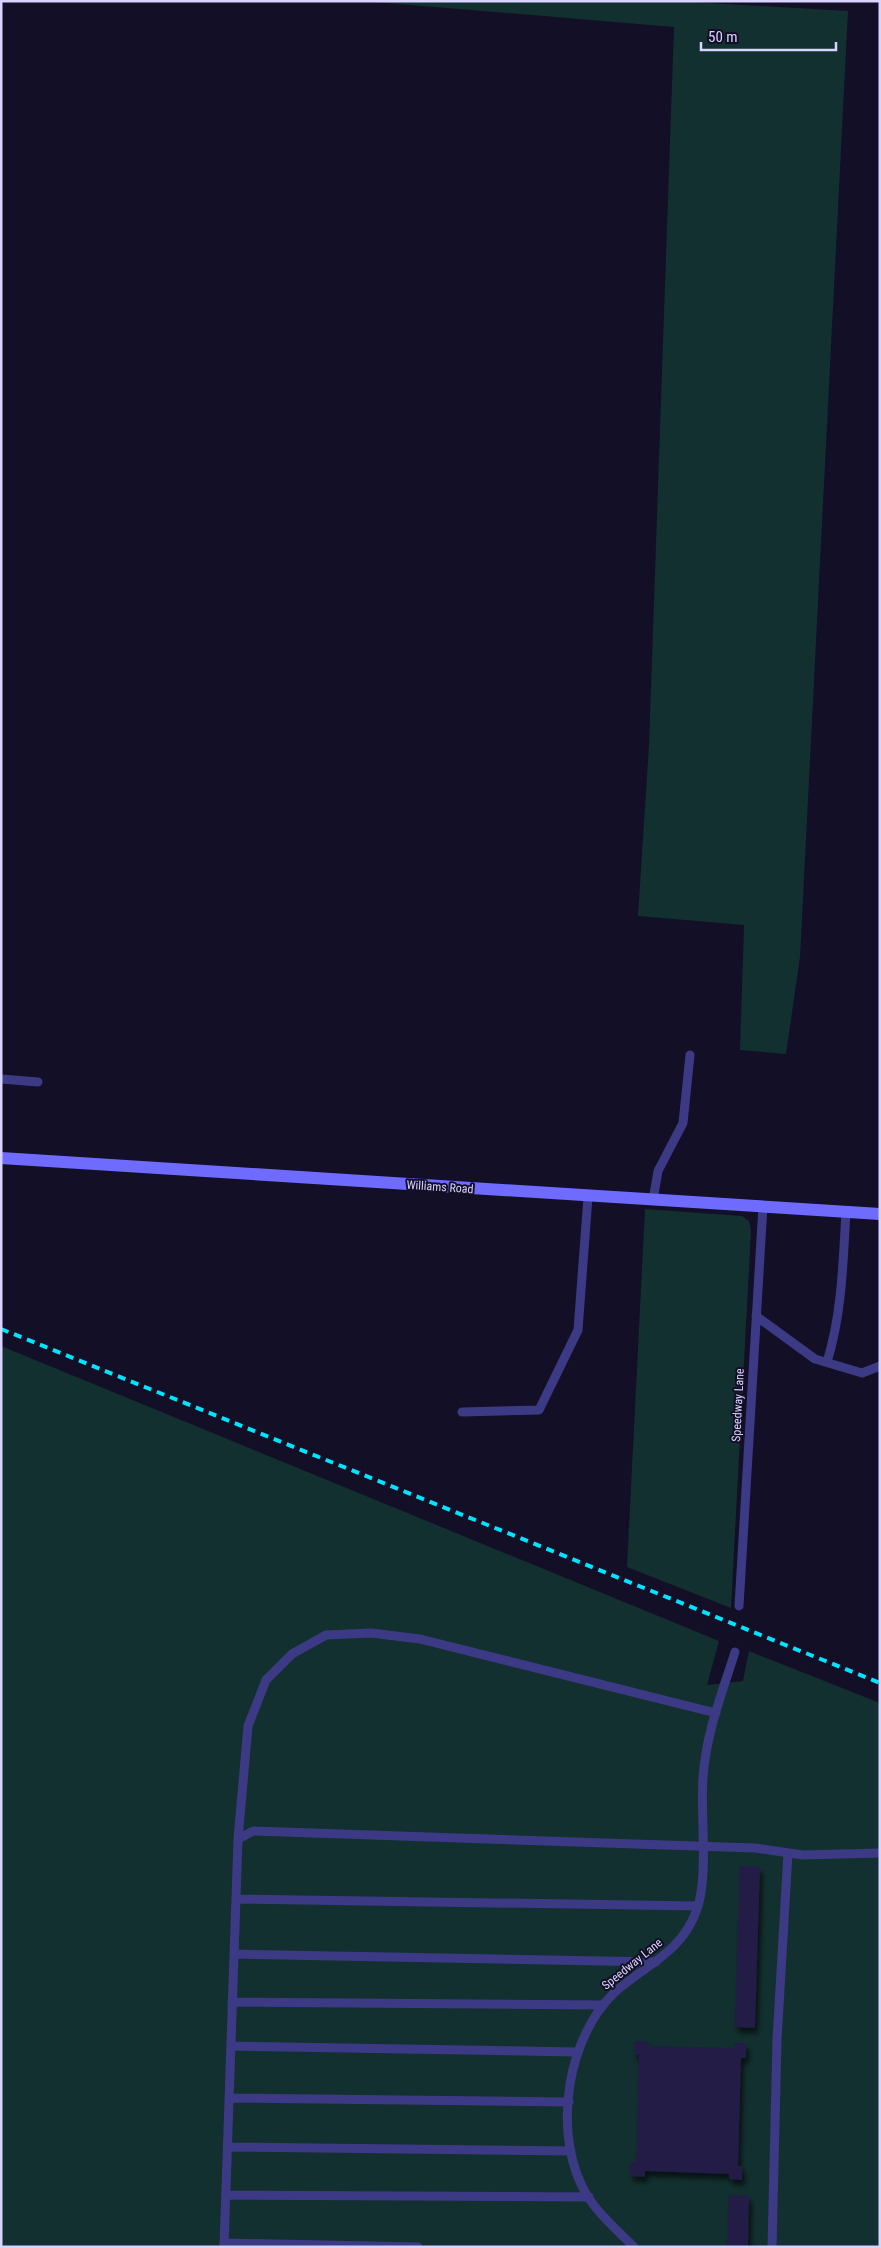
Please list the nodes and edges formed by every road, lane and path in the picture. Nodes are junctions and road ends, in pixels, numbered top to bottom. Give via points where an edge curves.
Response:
1 (690, 1055) dead end
2 (1, 1079) edge
3 (38, 1082) dead end
4 (1, 1158) edge
5 (588, 1197) junction
6 (653, 1200) junction
7 (763, 1206) junction
8 (846, 1212) junction
9 (880, 1214) edge
10 (756, 1316) junction
11 (827, 1362) junction
12 (880, 1366) edge
13 (462, 1412) dead end
14 (739, 1606) dead end
15 (735, 1652) dead end
16 (716, 1713) junction
17 (238, 1839) junction
18 (703, 1846) junction
19 (788, 1853) junction
20 (880, 1853) edge
21 (236, 1899) junction
22 (698, 1906) junction
23 (234, 1954) junction
24 (656, 1962) junction
25 (232, 2002) junction
26 (603, 2005) junction
27 (231, 2046) junction
28 (577, 2052) junction
29 (229, 2098) junction
30 (569, 2102) junction
31 (228, 2147) junction
32 (571, 2151) junction
33 (226, 2195) junction
34 (589, 2197) junction
35 (224, 2245) edge
36 (418, 2247) edge
37 (634, 2247) edge
38 (772, 2247) edge

1 - 6 lane via 683,1123 658,1171
2 - 3 lane
4 - 5 main road, Williams Road
5 - 6 main road, Williams Road
5 - 13 lane via 578,1330 539,1410
6 - 7 main road, Williams Road
7 - 8 main road, Williams Road
7 - 10 lane, Speedway Lane
8 - 9 main road, Williams Road
8 - 11 lane via 835,1336
10 - 11 lane via 815,1359
10 - 14 lane, Speedway Lane
11 - 12 lane via 862,1373
15 - 16 lane, Speedway Lane
16 - 17 lane via 420,1639 371,1633 326,1634 292,1654 266,1680 248,1726
16 - 18 lane, Speedway Lane via 704,1762
17 - 18 lane via 253,1832
17 - 21 lane
18 - 19 lane
18 - 22 lane, Speedway Lane
19 - 20 lane
19 - 38 lane
21 - 22 lane
21 - 23 lane
22 - 24 lane, Speedway Lane via 683,1938
23 - 24 lane
23 - 25 lane
24 - 26 lane, Speedway Lane
25 - 26 lane
25 - 27 lane
26 - 28 lane, Speedway Lane
27 - 28 lane
27 - 29 lane
28 - 30 lane, Speedway Lane
29 - 30 lane
29 - 31 lane
30 - 32 lane, Speedway Lane
31 - 32 lane
31 - 33 lane
32 - 34 lane, Speedway Lane via 580,2184
33 - 34 lane
33 - 35 lane
34 - 37 lane, Speedway Lane via 601,2215
35 - 36 lane

